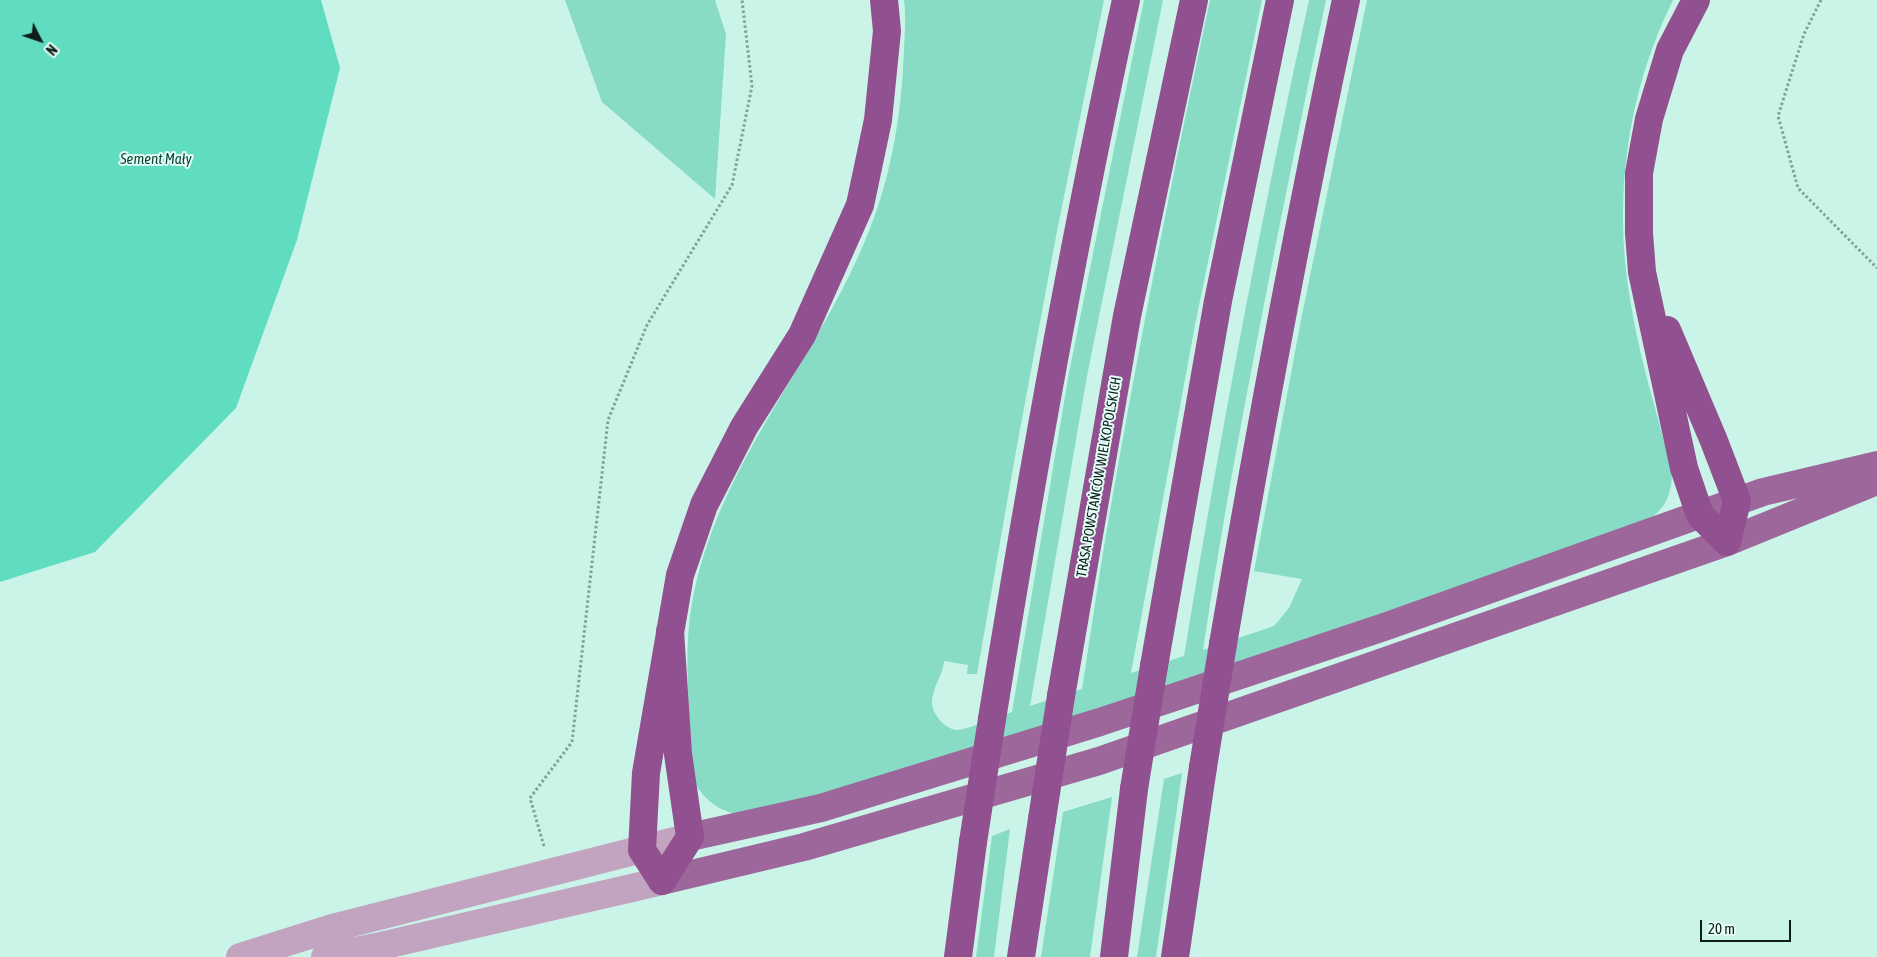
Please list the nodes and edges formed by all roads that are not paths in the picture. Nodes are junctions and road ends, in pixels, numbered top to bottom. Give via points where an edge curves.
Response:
1 (884, 0) edge
2 (1126, 0) edge
3 (1194, 0) edge
4 (1280, 0) edge
5 (1346, 0) edge
6 (1696, 0) edge
7 (1642, 272) junction
8 (1877, 465) edge
9 (1877, 481) edge
10 (1737, 502) junction
11 (1700, 515) junction
12 (1727, 542) junction
13 (670, 631) junction
14 (690, 837) junction
15 (642, 850) junction
16 (662, 881) junction
17 (240, 957) edge
18 (325, 957) edge
19 (958, 957) edge
20 (1021, 957) edge
21 (1114, 957) edge
22 (1175, 957) edge

1 - 13 highway via 887,31 878,120 860,205 802,335 744,427 704,505 680,575
2 - 19 highway, bridge via 1067,287 1021,538
3 - 20 highway, TRASA POWSTAŃCÓW WIELKOPOLSKICH, bridge via 1126,316 1061,696
4 - 21 highway, bridge via 1218,301 1154,666 1134,789
5 - 22 highway, bridge via 1253,469
6 - 7 highway via 1670,50 1649,119 1639,173
7 - 10 highway
7 - 11 highway via 1684,468
8 - 10 main road via 1763,492
9 - 12 main road
10 - 11 main road
10 - 12 highway
11 - 12 highway
11 - 14 main road via 1387,626 1100,722 821,808
12 - 16 main road via 1099,761 804,848
13 - 14 highway via 678,754
13 - 15 highway via 646,773
14 - 15 street
14 - 16 highway
15 - 16 highway
15 - 17 street via 332,928
16 - 18 street

